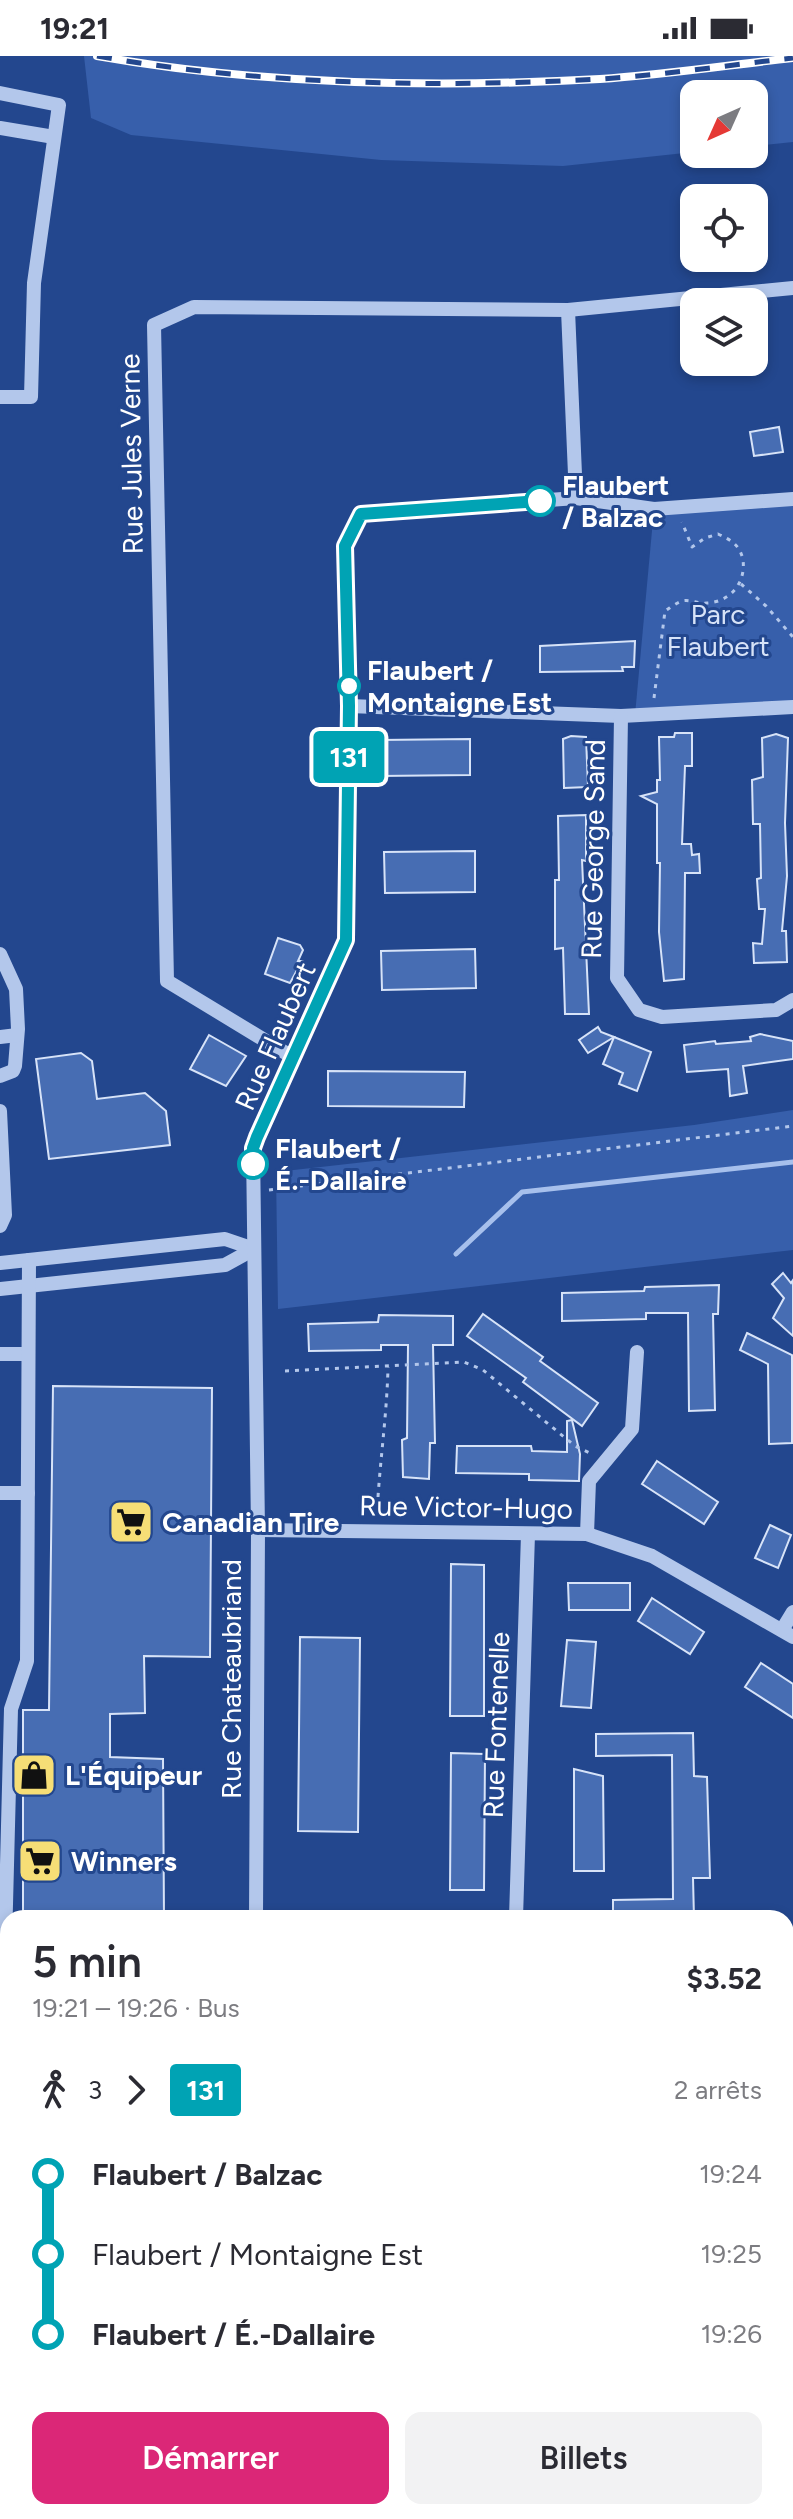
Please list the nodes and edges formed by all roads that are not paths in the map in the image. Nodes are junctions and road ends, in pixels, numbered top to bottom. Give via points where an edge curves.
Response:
1 (0, 93) edge
2 (0, 128) edge
3 (54, 137) junction
4 (793, 288) edge
5 (568, 310) junction
6 (0, 397) edge
7 (576, 498) junction
8 (793, 499) edge
9 (349, 706) junction
10 (793, 707) edge
11 (621, 716) junction
12 (0, 954) edge
13 (6, 986) edge
14 (793, 1000) edge
15 (17, 1035) junction
16 (0, 1037) edge
17 (294, 1058) junction
18 (0, 1076) edge
19 (0, 1111) edge
20 (0, 1226) edge
21 (254, 1249) junction
22 (29, 1260) junction
23 (0, 1263) edge
24 (29, 1286) junction
25 (0, 1289) edge
26 (637, 1352) dead end
27 (0, 1354) edge
28 (28, 1354) junction
29 (0, 1493) edge
30 (28, 1493) junction
31 (258, 1530) junction
32 (528, 1534) junction
33 (587, 1534) junction
34 (793, 1612) edge
35 (787, 1633) edge
36 (6, 1910) edge
37 (256, 1910) edge
38 (516, 1910) edge

1 - 3 street via 59,105
2 - 3 street
3 - 6 street via 34,283 31,397
4 - 5 street, Rue Jules Verne
5 - 7 street
5 - 17 street, Rue Jules Verne via 194,307 154,325 167,981
7 - 8 street, Rue Flaubert via 654,509
7 - 9 street, Rue Flaubert via 361,514 345,546
9 - 11 street
9 - 17 street, Rue Flaubert via 346,940
10 - 11 street
11 - 14 street, Rue George Sand via 617,978 639,1010 662,1017 776,1010
12 - 13 street
13 - 15 street via 16,989
15 - 16 street
15 - 18 street via 13,1071
17 - 21 street, Rue Flaubert via 253,1148
19 - 20 street via 5,1215
21 - 22 street via 225,1239
21 - 24 street via 225,1265
21 - 31 street, Rue Chateaubriand
22 - 23 street
22 - 24 street
24 - 25 street
24 - 28 street
26 - 33 street via 632,1429 589,1481
27 - 28 street
28 - 30 street
29 - 30 street
30 - 36 street via 27,1661 11,1709
31 - 32 street, Rue Victor-Hugo
31 - 37 street, Rue Chateaubriand
32 - 33 street, Rue Victor-Hugo
32 - 38 street, Rue Fontenelle
33 - 35 street, Rue Victor-Hugo via 652,1556
34 - 35 street

